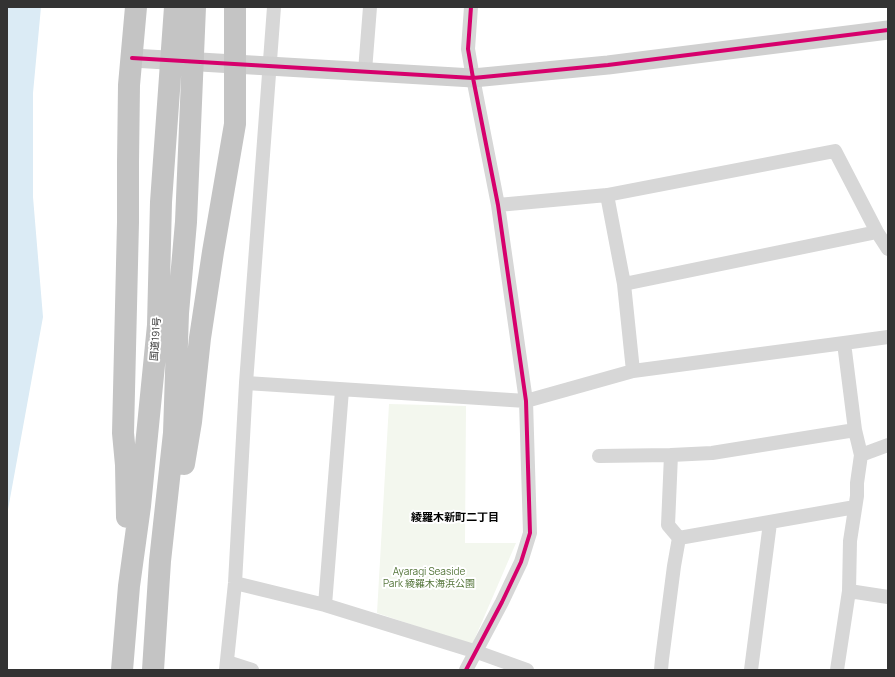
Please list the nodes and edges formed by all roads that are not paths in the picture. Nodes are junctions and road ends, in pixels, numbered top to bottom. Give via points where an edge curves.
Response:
1 (136, 7) edge
2 (236, 7) edge
3 (274, 7) edge
4 (370, 7) edge
5 (471, 7) edge
6 (184, 17) edge
7 (888, 30) edge
8 (132, 58) junction
9 (235, 64) junction
10 (270, 67) junction
11 (365, 71) junction
12 (473, 78) junction
13 (607, 195) junction
14 (498, 205) junction
15 (878, 232) junction
16 (888, 248) edge
17 (624, 284) junction
18 (888, 336) edge
19 (844, 343) junction
20 (632, 372) junction
21 (246, 383) junction
22 (342, 390) junction
23 (526, 401) junction
24 (855, 430) junction
25 (888, 445) edge
26 (671, 455) junction
27 (861, 455) junction
28 (599, 456) dead end
29 (855, 507) junction
30 (770, 523) junction
31 (679, 538) junction
32 (160, 561) junction
33 (235, 583) junction
34 (129, 586) junction
35 (849, 591) junction
36 (888, 597) edge
37 (325, 605) junction
38 (477, 652) junction
39 (226, 666) edge
40 (122, 670) edge
41 (153, 670) edge
42 (252, 670) edge
43 (466, 670) edge
44 (527, 670) edge
45 (661, 670) edge
46 (751, 670) edge
47 (837, 670) edge

1 - 8 highway
2 - 9 highway
3 - 10 street
4 - 11 street
5 - 12 street via 468,49
6 - 32 highway, 国道191号 via 192,85 186,222 178,313 174,433
6 - 34 highway, 国道191号 via 169,84 161,202 158,325 140,506
7 - 12 street via 608,65
8 - 9 street
8 - 34 highway via 123,433
9 - 10 street
9 - 32 highway via 235,124 200,338 191,422 170,546
10 - 11 street
10 - 21 street
11 - 12 street
12 - 14 street
13 - 14 street
13 - 15 street via 835,151
13 - 17 street
14 - 23 street
15 - 16 street
15 - 17 street
17 - 20 street
18 - 19 street
19 - 20 street
19 - 24 street
20 - 23 street
21 - 22 street
21 - 33 street
22 - 23 street
22 - 37 street
23 - 38 street via 530,533 521,562
24 - 26 street via 712,453
24 - 27 street
25 - 27 street
26 - 28 street
26 - 31 street via 668,525
27 - 29 street
29 - 30 street
29 - 35 street via 850,541
30 - 31 street
30 - 46 street
31 - 45 street
32 - 41 highway, 国道191号
33 - 37 street
33 - 39 street
34 - 40 highway, 国道191号
35 - 36 street
35 - 47 street
37 - 38 street
38 - 43 street
38 - 44 street
39 - 42 street

